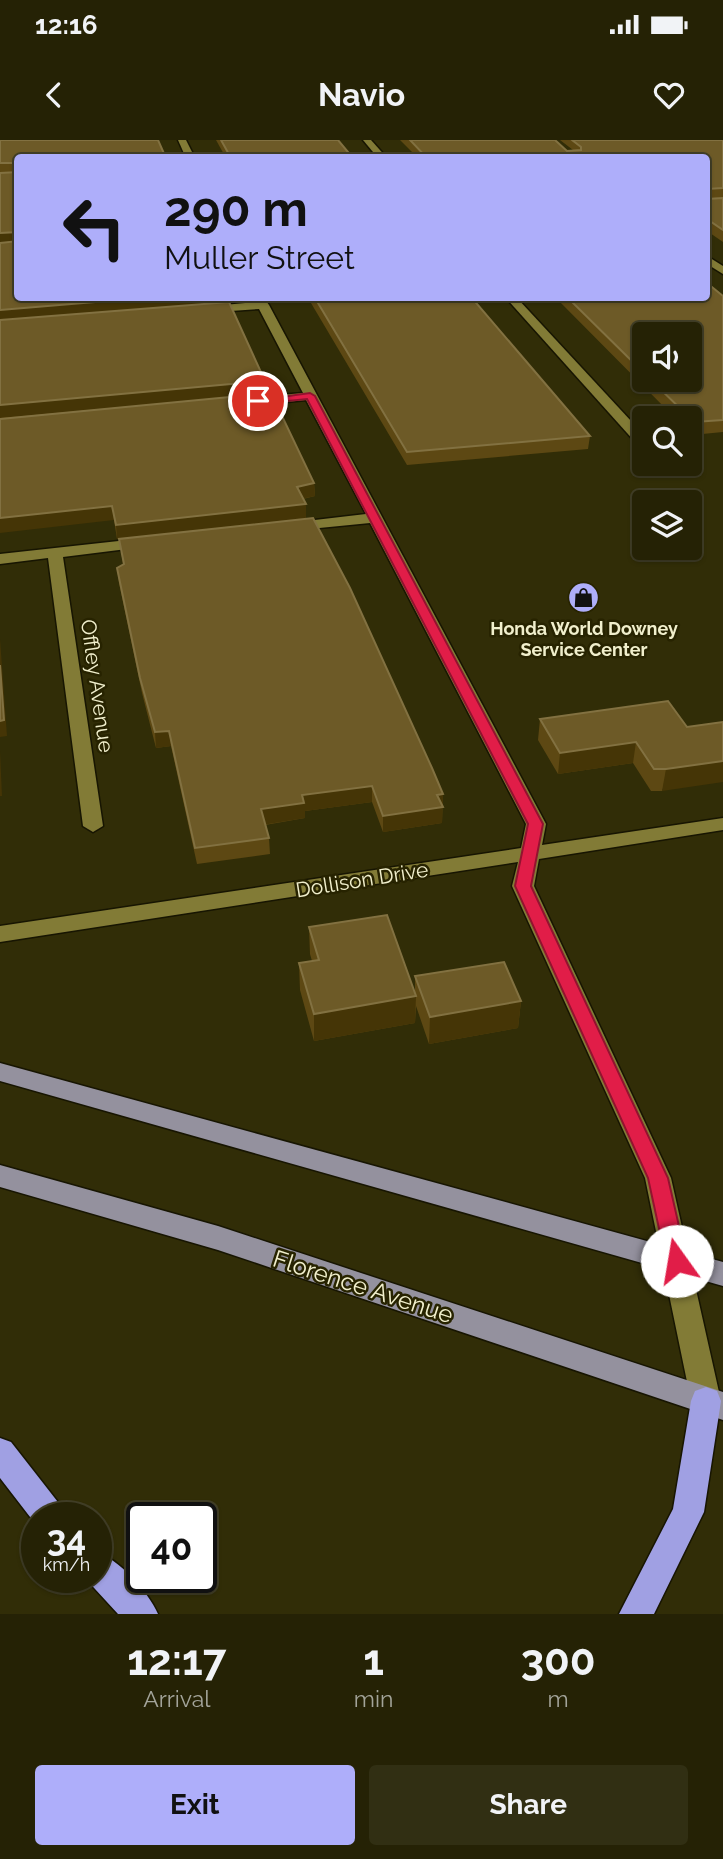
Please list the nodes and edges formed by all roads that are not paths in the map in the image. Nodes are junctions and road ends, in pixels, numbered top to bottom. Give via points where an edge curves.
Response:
1 (367, 140) edge
2 (379, 154) edge
3 (514, 301) edge
4 (261, 302) edge
5 (194, 311) edge
6 (310, 396) junction
7 (229, 404) edge
8 (632, 430) edge
9 (374, 518) junction
10 (277, 529) edge
11 (166, 541) edge
12 (55, 553) junction
13 (0, 559) edge
14 (723, 824) edge
15 (93, 826) dead end
16 (530, 855) junction
17 (0, 933) edge
18 (0, 1072) edge
19 (0, 1176) edge
20 (677, 1261) junction
21 (723, 1274) edge
22 (714, 1403) edge
23 (0, 1453) edge
24 (38, 1502) edge
25 (112, 1584) edge
26 (141, 1614) edge
27 (636, 1614) edge

1 - 2 street
3 - 8 street
4 - 5 street
4 - 6 street
6 - 7 street
6 - 9 street
9 - 10 street
9 - 16 street via 536,824
11 - 12 street
12 - 13 street
12 - 15 street, Offley Avenue
14 - 16 street, Dollison Drive
16 - 17 street, Dollison Drive
16 - 20 street via 523,886 658,1178
18 - 20 main road
19 - 22 main road, Florence Avenue via 218,1238
20 - 21 main road
20 - 22 street
22 - 27 highway via 688,1512
23 - 24 highway
25 - 26 highway

